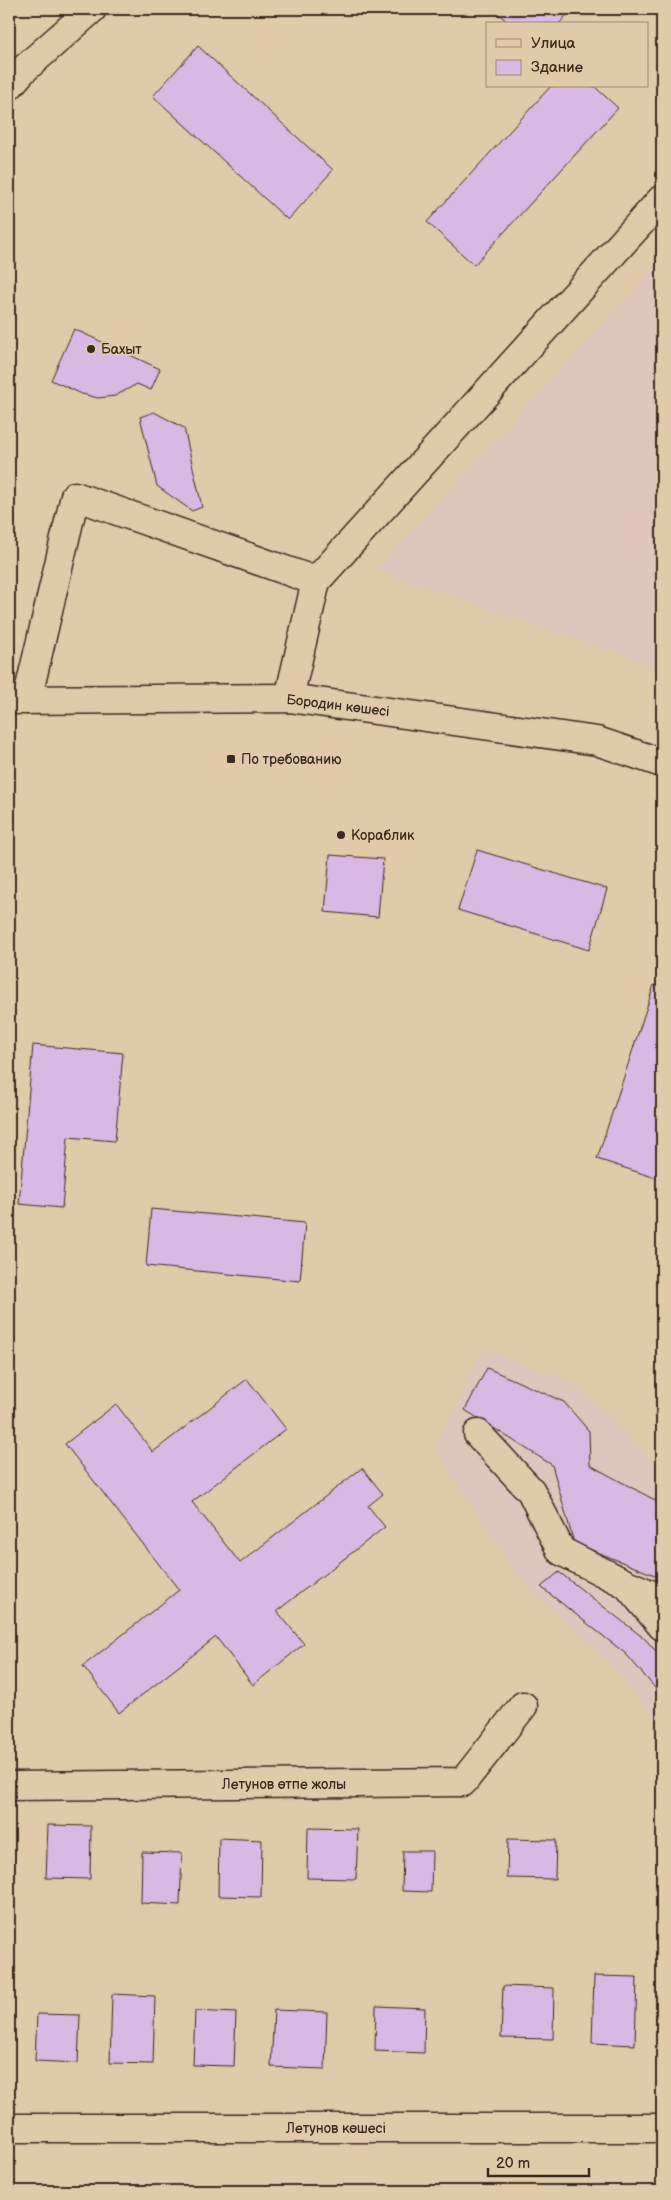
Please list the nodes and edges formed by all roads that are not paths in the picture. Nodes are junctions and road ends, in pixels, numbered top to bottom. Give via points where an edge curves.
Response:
1 (92, 9) edge
2 (9, 86) edge
3 (662, 199) edge
4 (316, 581) junction
5 (290, 698) junction
6 (18, 700) edge
7 (662, 763) edge
8 (478, 1434) dead end
9 (626, 1584) junction
10 (662, 1599) edge
11 (662, 1626) edge
12 (523, 1706) dead end
13 (9, 1786) edge
14 (9, 2128) edge
15 (662, 2128) edge

1 - 2 street
3 - 4 street
4 - 5 street
4 - 6 street via 75,496
5 - 6 street, Бородин көшесі
5 - 7 street, Бородин көшесі via 597,741
8 - 9 street via 531,1491 560,1551
9 - 10 street
9 - 11 street
12 - 13 street, Летунов өтпе жолы via 463,1782
14 - 15 street, Летунов көшесі

